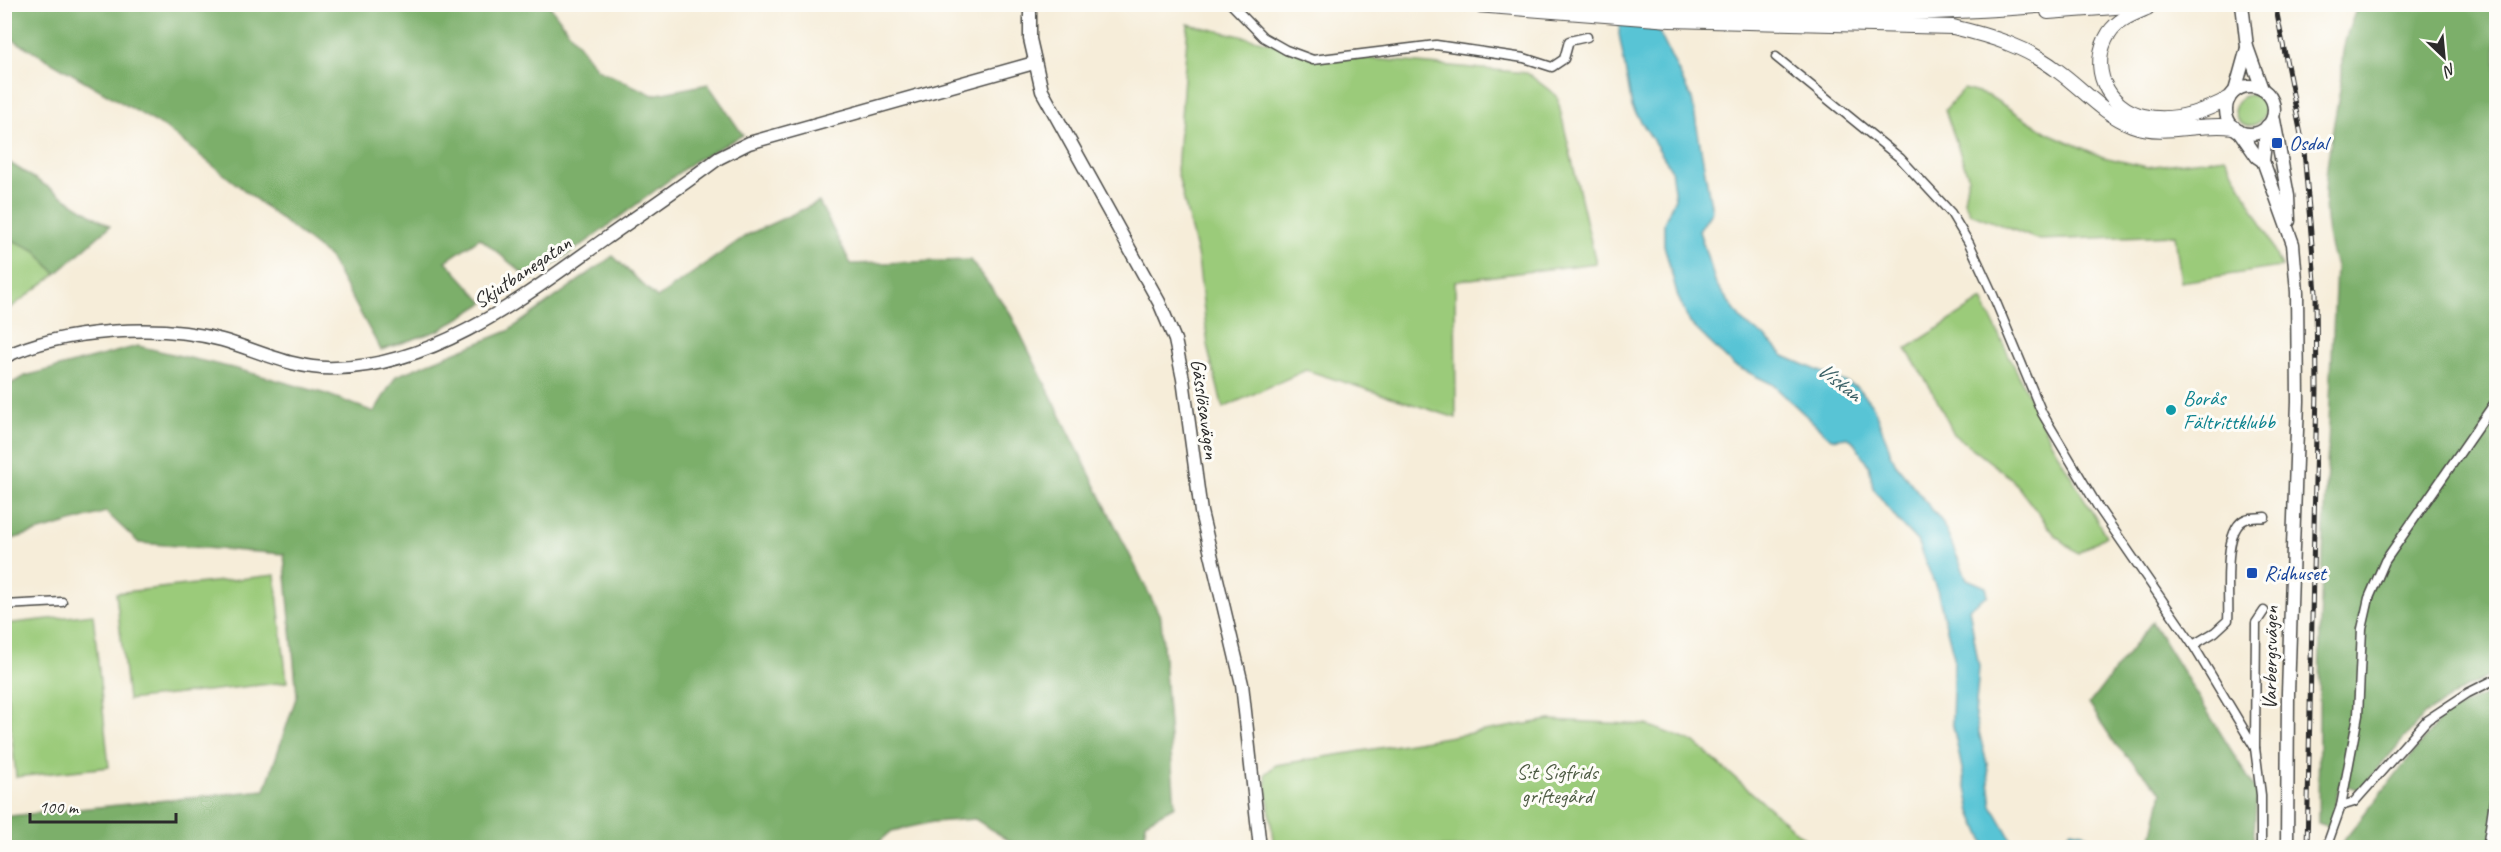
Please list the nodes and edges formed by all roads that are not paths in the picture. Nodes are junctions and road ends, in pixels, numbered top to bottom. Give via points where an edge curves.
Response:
1 (1030, 4) edge
2 (1231, 4) edge
3 (1464, 4) edge
4 (1598, 4) edge
5 (1902, 4) edge
6 (2060, 4) edge
7 (2155, 4) edge
8 (2242, 4) edge
9 (1670, 14) junction
10 (1860, 19) junction
11 (1587, 37) dead end
12 (2247, 47) junction
13 (1776, 57) dead end
14 (1034, 63) junction
15 (2262, 89) junction
16 (2232, 95) junction
17 (2270, 120) junction
18 (2236, 129) junction
19 (2264, 156) junction
20 (2288, 228) junction
21 (4, 357) edge
22 (2496, 401) edge
23 (2265, 517) dead end
24 (62, 602) dead end
25 (4, 605) edge
26 (2264, 610) dead end
27 (2193, 645) junction
28 (2496, 679) edge
29 (2255, 748) junction
30 (2496, 787) edge
31 (2341, 806) junction
32 (1260, 848) edge
33 (2261, 848) edge
34 (2287, 848) edge
35 (2326, 848) edge
36 (2487, 848) edge

1 - 14 street, Gässlösavägen
2 - 11 street via 1263,37 1313,60 1436,45 1524,58 1552,67 1564,59 1569,41
3 - 9 main road via 1571,14
4 - 9 main road
5 - 10 main road via 1879,7
6 - 10 main road
7 - 10 main road
7 - 16 main road via 2129,16 2109,32 2099,58 2103,83 2118,104 2160,118 2198,113
8 - 12 street
9 - 10 main road
10 - 18 main road via 1953,27 2007,42 2043,60 2113,116 2133,126 2169,129 2217,124
12 - 15 street
12 - 16 street
13 - 27 street via 1900,158 1951,213 1993,295 2042,413 2097,507
14 - 21 street, Skjutbanegatan via 749,143 719,158 517,302 475,327 370,366 333,369 295,365 221,340 176,331 129,330 63,339
14 - 32 street, Gässlösavägen via 1046,98 1159,302 1174,340 1183,379 1200,512 1242,684
15 - 16 street via 2250,86
15 - 17 street via 2272,100
16 - 18 street via 2226,115
17 - 18 street via 2254,133
17 - 19 street
17 - 20 street via 2288,196
18 - 19 street via 2257,157
19 - 20 street, Varbergsvägen
20 - 34 street, Varbergsvägen via 2295,257 2298,367
22 - 31 street via 2385,561 2369,598 2362,629 2358,715
23 - 27 street via 2246,519 2236,527 2227,575 2228,620
24 - 25 street
26 - 29 street via 2256,623
27 - 29 street
28 - 31 street via 2427,720 2354,802
29 - 33 street via 2261,795
30 - 36 street
31 - 35 street

